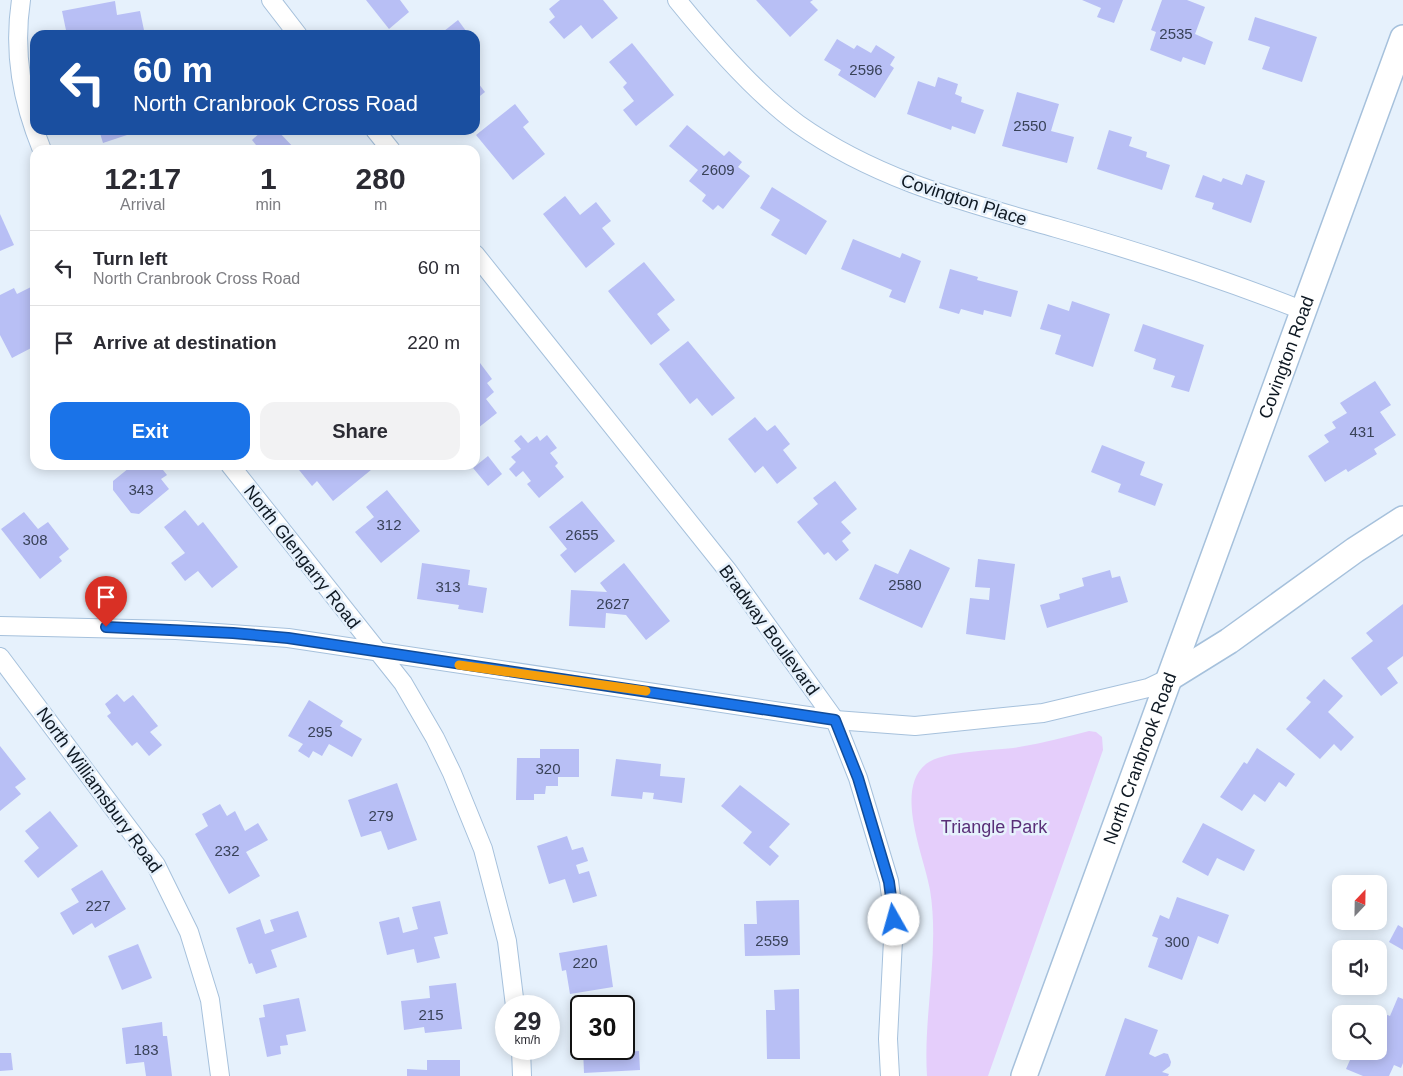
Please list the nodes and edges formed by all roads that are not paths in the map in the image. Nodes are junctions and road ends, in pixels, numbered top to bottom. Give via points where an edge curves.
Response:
1 (21, 0) edge
2 (271, 0) edge
3 (677, 0) edge
4 (294, 30) edge
5 (1403, 38) edge
6 (30, 113) edge
7 (379, 135) edge
8 (388, 145) edge
9 (480, 260) edge
10 (1304, 311) junction
11 (234, 470) edge
12 (1403, 519) edge
13 (0, 626) edge
14 (378, 652) junction
15 (0, 656) edge
16 (1171, 677) junction
17 (835, 720) junction
18 (514, 995) edge
19 (521, 1060) edge
20 (220, 1076) edge
21 (522, 1076) edge
22 (890, 1076) edge
23 (1024, 1076) edge

1 - 6 street via 18,20 20,83
2 - 4 street
3 - 10 street, Covington Place via 735,68 797,123 838,150 892,176 966,203 1154,258
5 - 10 street, Covington Road
7 - 8 street
9 - 17 street, Bradway Boulevard via 728,571
10 - 16 street, Covington Road
11 - 14 street, North Glengarry Road
12 - 16 street, North Cranbrook Road via 1229,641
13 - 14 street via 233,633
14 - 17 street
14 - 18 street, North Glengarry Road via 403,683 435,738 483,849 507,941
15 - 20 street, North Williamsbury Road via 156,866 189,932 210,1000
16 - 17 street via 1148,688 1043,713 915,726
16 - 23 street, North Cranbrook Road
17 - 22 street, Bradway Boulevard via 858,778 889,882 894,920 888,1039
19 - 21 street

